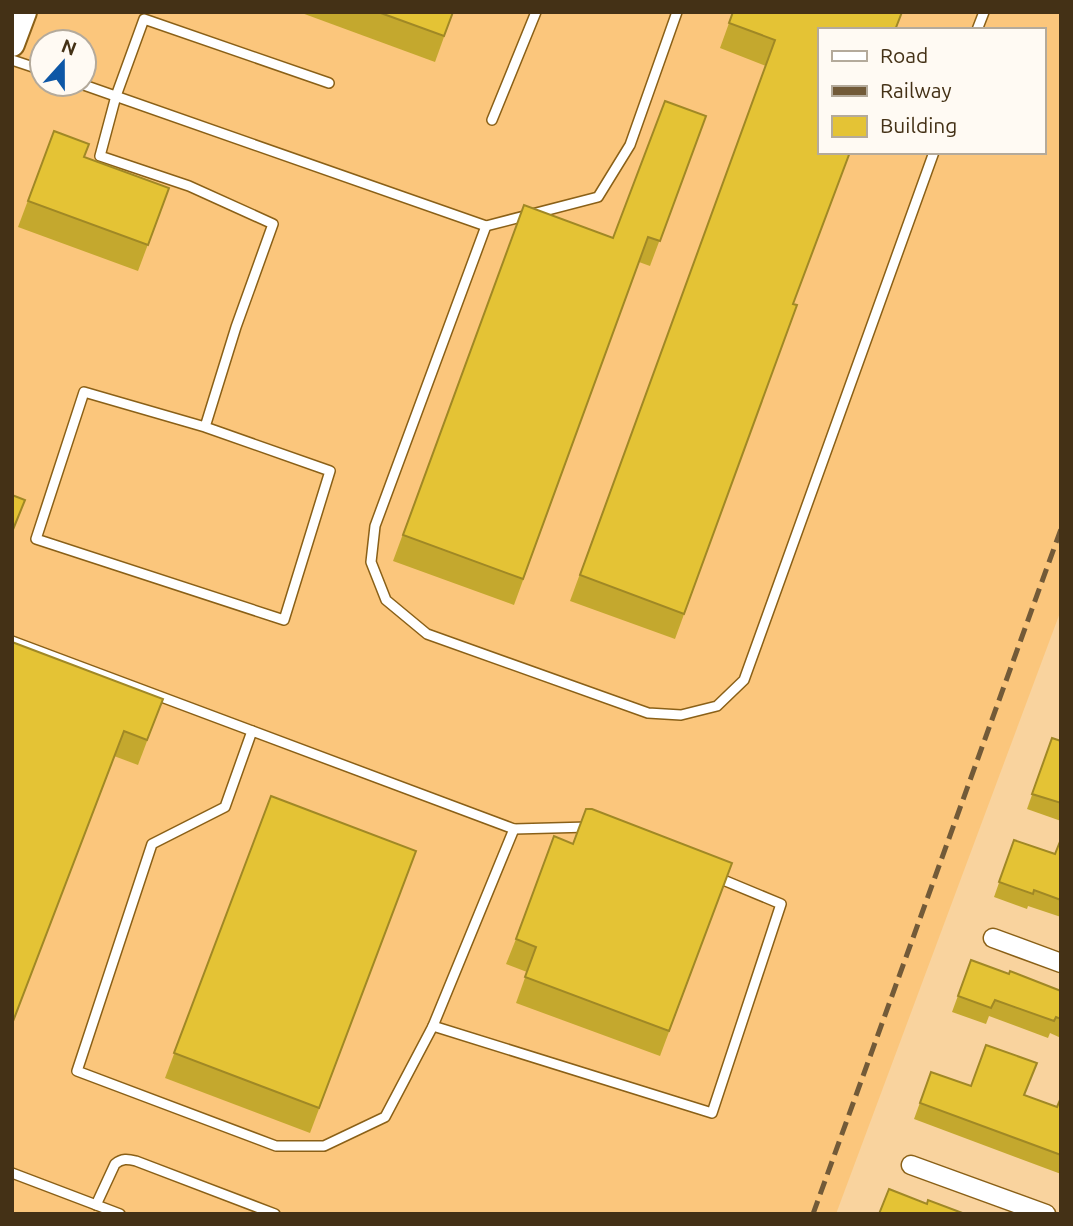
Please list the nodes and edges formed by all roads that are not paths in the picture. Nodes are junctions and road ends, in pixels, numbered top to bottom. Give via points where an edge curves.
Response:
1 (24, 12) edge
2 (536, 12) edge
3 (677, 12) edge
4 (12, 44) edge
5 (329, 83) dead end
6 (98, 90) edge
7 (116, 96) junction
8 (492, 120) dead end
9 (932, 154) edge
10 (486, 226) junction
11 (205, 427) junction
12 (12, 641) edge
13 (252, 731) junction
14 (514, 829) junction
15 (604, 832) edge
16 (705, 873) edge
17 (993, 938) dead end
18 (1061, 963) edge
19 (433, 1026) junction
20 (911, 1165) dead end
21 (12, 1173) edge
22 (96, 1205) junction
23 (120, 1214) edge
24 (275, 1214) edge
25 (1046, 1214) edge

1 - 4 main road
2 - 8 lane
3 - 10 lane via 630,145 598,197
5 - 7 lane via 144,19
6 - 7 lane
7 - 10 lane
7 - 11 lane via 100,156 189,186 273,224
9 - 10 lane via 744,680 717,706 681,715 648,713 427,634 386,600 371,562 375,526
11 - 11 lane via 330,471 284,620 36,538 84,392
12 - 13 lane
13 - 14 lane
13 - 19 lane via 225,807 152,844 77,1071 276,1146 324,1146 385,1116
14 - 15 lane via 591,827
14 - 19 lane
16 - 19 lane via 781,904 712,1113
17 - 18 street
20 - 25 street
21 - 22 lane
22 - 23 lane
22 - 24 lane via 115,1164 127,1159

